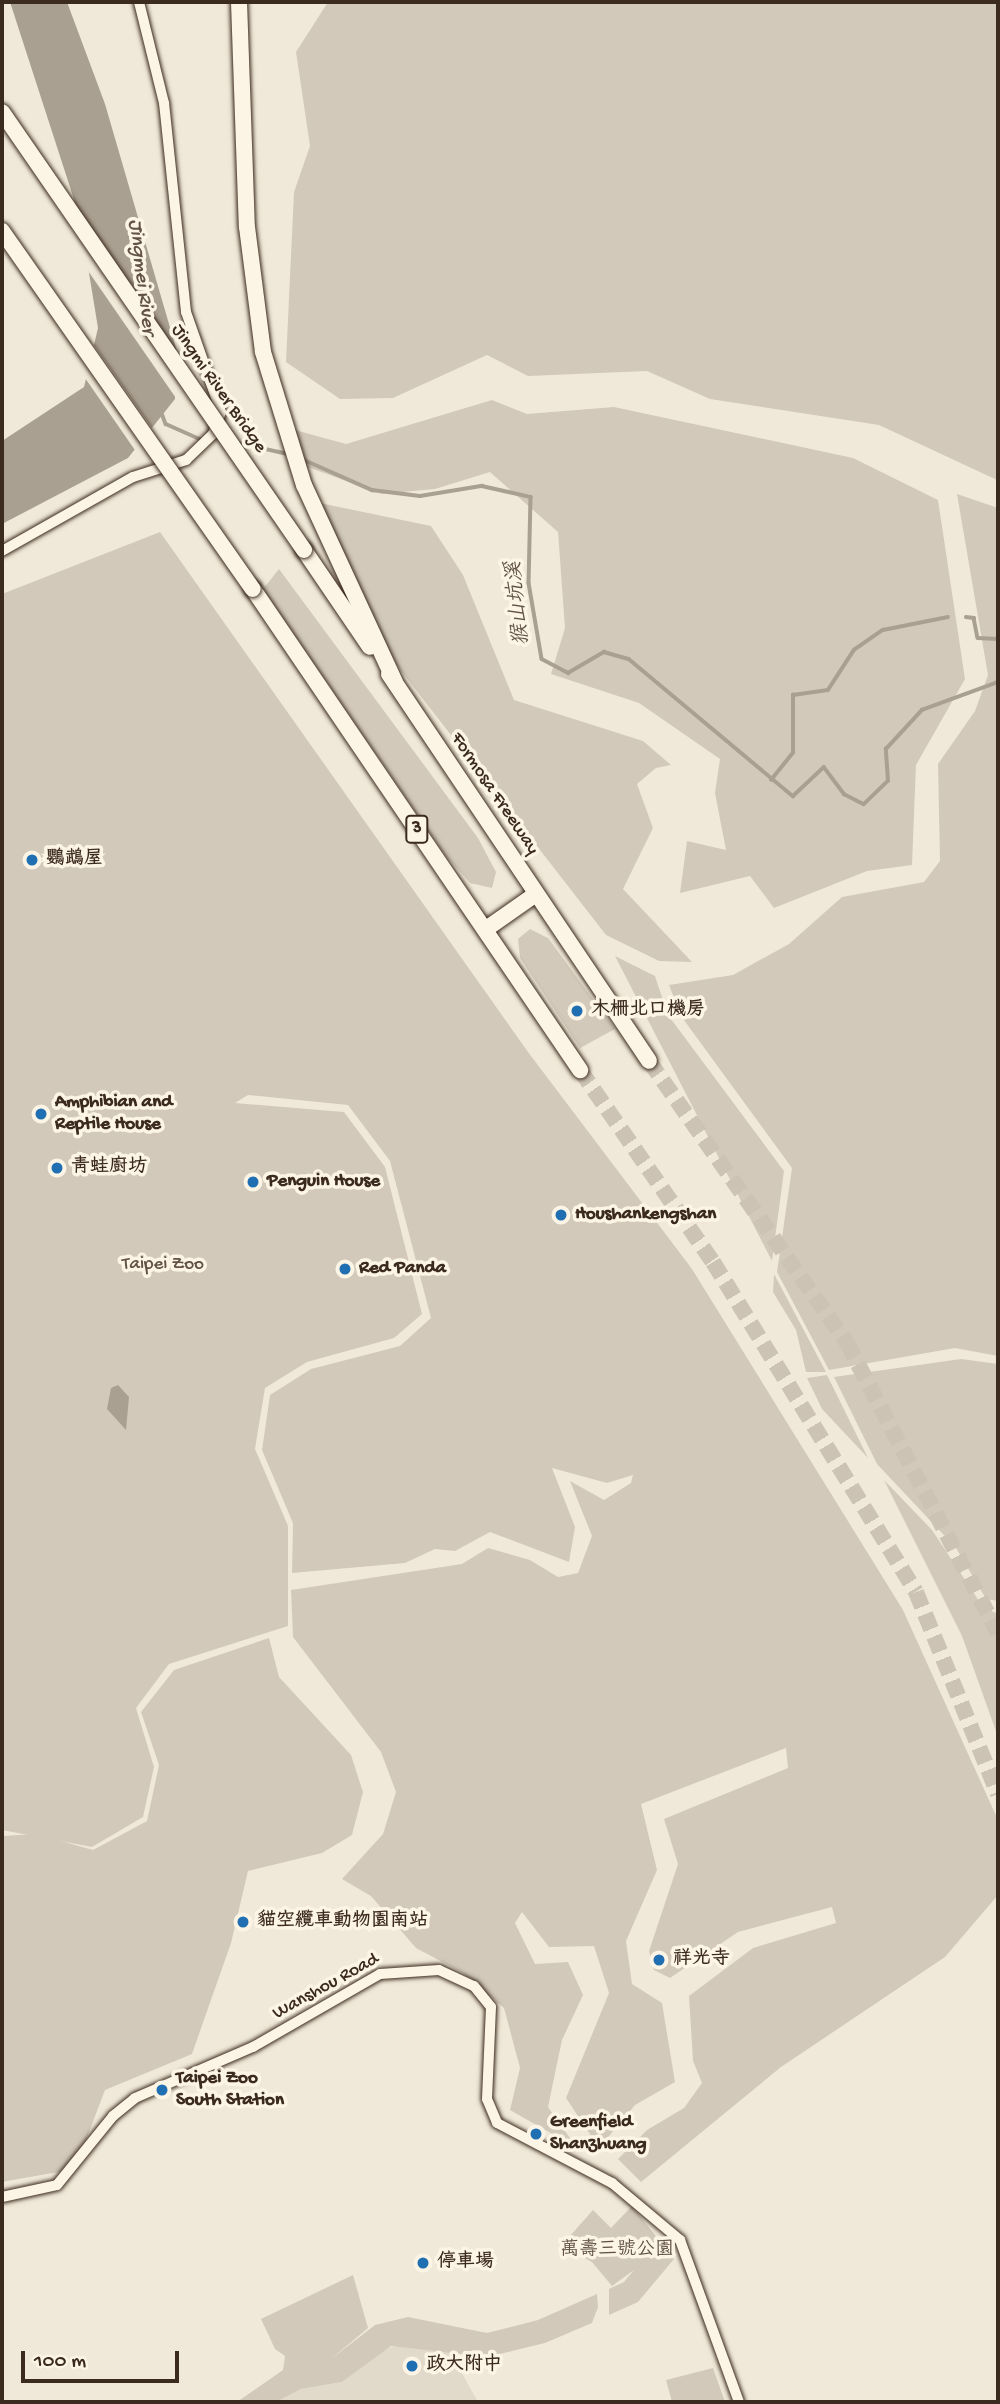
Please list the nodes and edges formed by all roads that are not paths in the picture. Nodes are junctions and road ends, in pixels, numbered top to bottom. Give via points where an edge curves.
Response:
1 (139, 2) edge
2 (239, 2) edge
3 (2, 113) edge
4 (2, 231) edge
5 (304, 550) joint
6 (2, 551) edge
7 (395, 682) junction
8 (536, 894) junction
9 (486, 929) junction
10 (649, 1061) tunnel mouth
11 (580, 1070) tunnel mouth
12 (2, 2197) edge
13 (739, 2402) edge

1 - 6 street via 164,103 186,312 221,412 196,453 133,477
2 - 7 highway via 247,228 263,352 290,446
3 - 5 highway, Jingmi River Bridge, bridge
4 - 9 highway, 3, bridge
5 - 7 highway, Formosa Freeway
7 - 8 highway, Formosa Freeway
8 - 9 highway
8 - 10 highway, Formosa Freeway
9 - 11 highway, 3
12 - 13 street, Wanshou Road via 57,2185 113,2116 135,2098 253,2048 380,1974 439,1970 474,1986 491,2007 487,2099 497,2123 611,2183 680,2240

